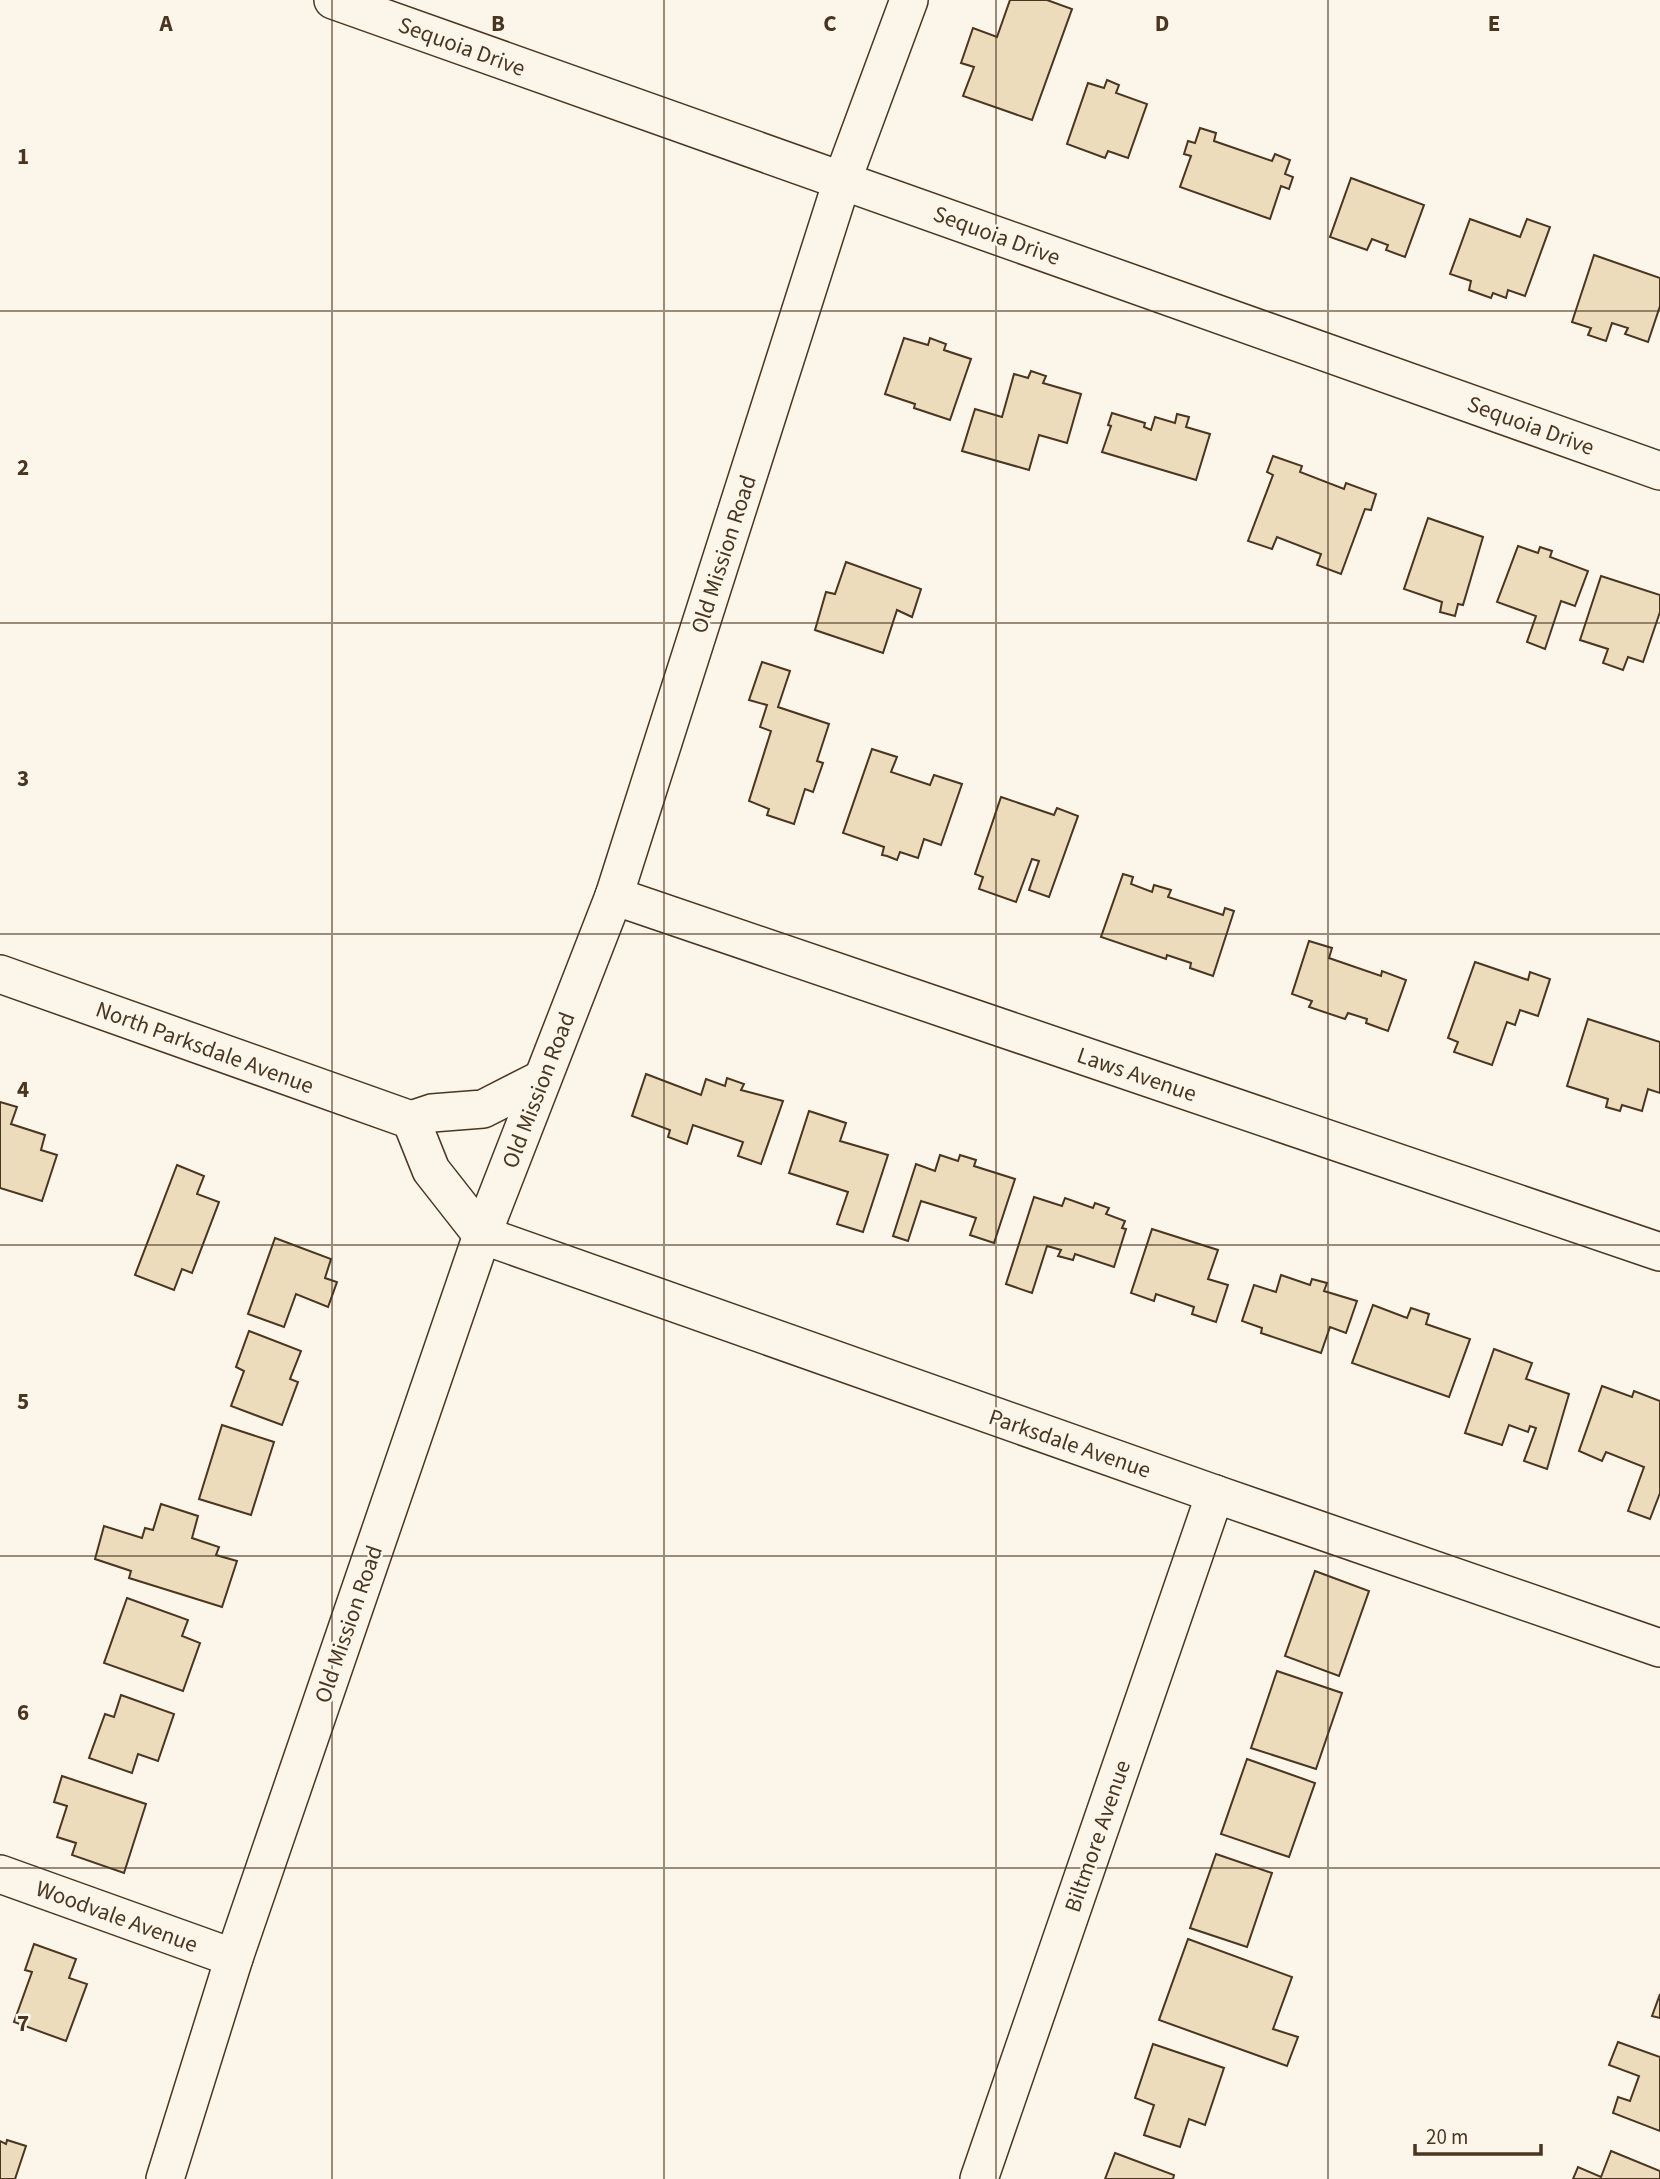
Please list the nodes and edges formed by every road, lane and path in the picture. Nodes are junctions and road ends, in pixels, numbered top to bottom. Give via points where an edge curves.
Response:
1 (333, 0) edge
2 (909, 0) edge
3 (842, 181) junction
4 (1660, 471) edge
5 (614, 896) junction
6 (0, 974) edge
7 (542, 1079) junction
8 (411, 1120) junction
9 (482, 1235) junction
10 (1660, 1252) edge
11 (1214, 1494) junction
12 (1660, 1648) edge
13 (0, 1874) edge
14 (234, 1958) junction
15 (165, 2179) edge
16 (979, 2179) edge

1 - 3 street, Sequoia Drive
2 - 3 street, Old Mission Road
3 - 4 street, Sequoia Drive
3 - 5 street, Old Mission Road
5 - 7 street, Old Mission Road
5 - 10 street, Laws Avenue
6 - 8 street, North Parksdale Avenue
7 - 8 street via 483,1109 432,1112
7 - 9 street, Old Mission Road
8 - 9 street via 430,1170
9 - 11 street, Parksdale Avenue
9 - 14 street, Old Mission Road
11 - 12 street, Parksdale Avenue
11 - 16 street, Biltmore Avenue
13 - 14 street, Woodvale Avenue
14 - 15 street, Old Mission Road

